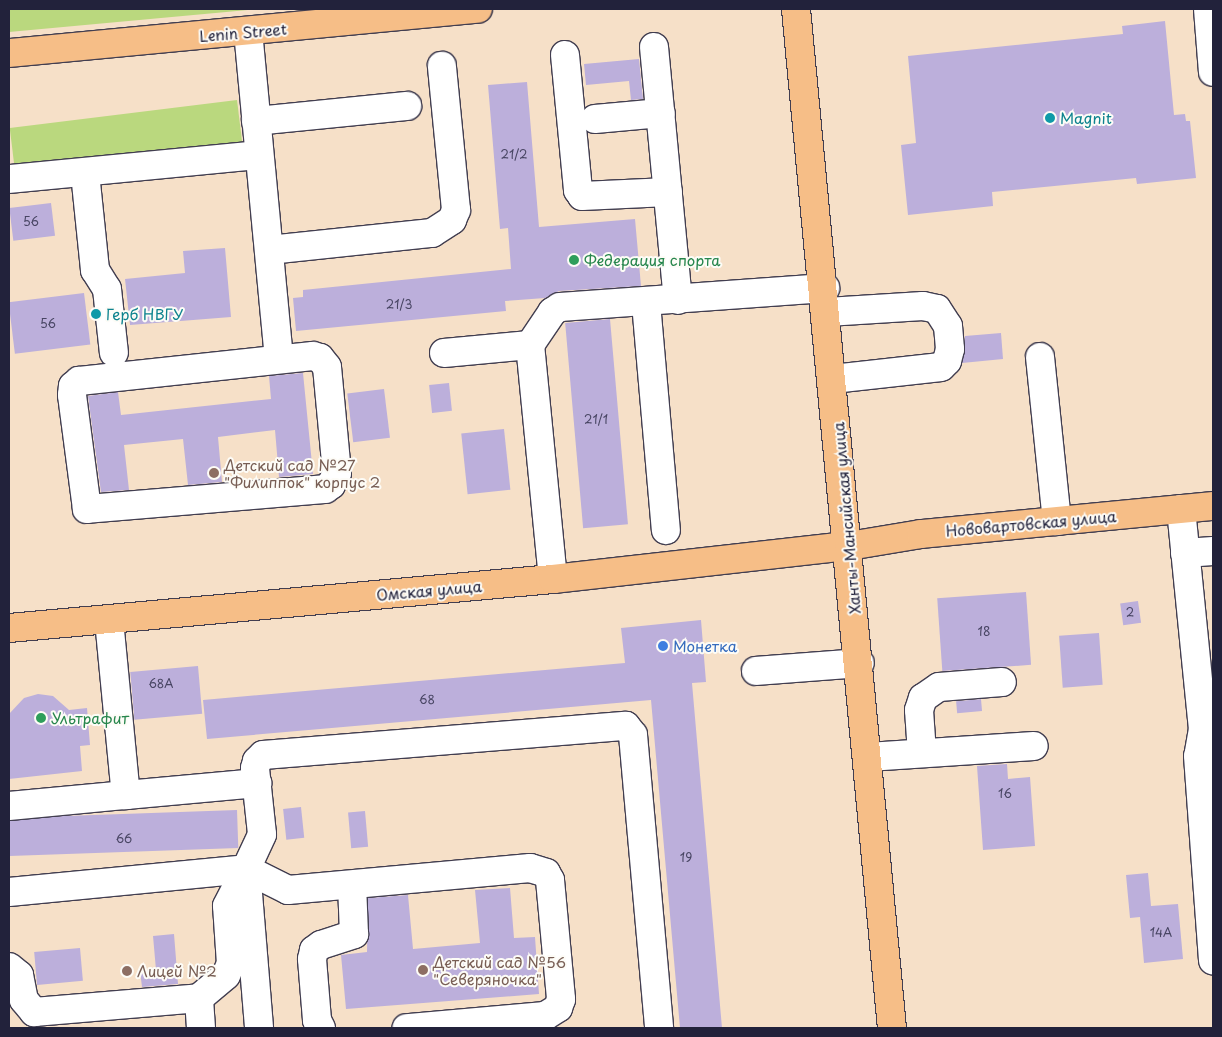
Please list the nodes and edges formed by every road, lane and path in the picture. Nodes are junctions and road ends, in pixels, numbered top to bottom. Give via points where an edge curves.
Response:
1 (478, 9) edge
2 (796, 9) edge
3 (1208, 9) edge
4 (248, 31) junction
5 (654, 47) dead end
6 (9, 53) edge
7 (565, 55) dead end
8 (442, 66) dead end
9 (1213, 72) edge
10 (407, 106) dead end
11 (660, 113) junction
12 (594, 119) dead end
13 (256, 121) junction
14 (259, 155) junction
15 (85, 172) junction
16 (9, 179) edge
17 (668, 192) junction
18 (269, 250) junction
19 (678, 300) junction
20 (826, 300) junction
21 (646, 303) junction
22 (530, 344) junction
23 (114, 353) dead end
24 (444, 353) dead end
25 (1040, 357) dead end
26 (279, 359) junction
27 (834, 379) junction
28 (1213, 506) edge
29 (1181, 509) junction
30 (1057, 520) junction
31 (666, 530) dead end
32 (849, 546) junction
33 (1213, 551) edge
34 (1185, 553) junction
35 (553, 579) junction
36 (109, 620) junction
37 (9, 628) edge
38 (860, 663) junction
39 (756, 671) dead end
40 (1002, 682) dead end
41 (1208, 737) edge
42 (1034, 746) dead end
43 (922, 753) junction
44 (868, 757) junction
45 (257, 783) junction
46 (126, 795) junction
47 (9, 806) edge
48 (246, 869) junction
49 (352, 885) junction
50 (9, 892) edge
51 (1213, 960) edge
52 (9, 967) edge
53 (199, 998) junction
54 (201, 1028) edge
55 (259, 1028) edge
56 (321, 1028) edge
57 (407, 1028) edge
58 (658, 1028) edge
59 (892, 1028) edge

1 - 4 main road, Lenin Street
2 - 20 main road, Ханты-Мансийская улица
3 - 9 lane
4 - 6 main road, Lenin Street
4 - 13 lane
5 - 11 lane
7 - 17 lane via 578,190 582,196
8 - 18 lane via 456,210 444,228 432,233
10 - 13 lane
11 - 12 lane
11 - 17 lane
13 - 14 lane
14 - 15 lane
14 - 18 lane
15 - 16 lane
15 - 23 lane via 95,270 107,290
17 - 19 lane
18 - 26 lane
19 - 20 lane
19 - 21 lane
20 - 27 main road, Ханты-Мансийская улица
20 - 27 lane via 923,306 937,309 948,326 948,361 941,367
21 - 22 lane via 560,307 552,312
21 - 31 lane
22 - 24 lane
22 - 35 lane
25 - 30 lane
26 - 26 lane via 313,356 325,362 337,473 332,485 325,489 87,509 72,394 73,386 79,381
27 - 32 main road, Ханты-Мансийская улица
28 - 29 main road, Нововартовская улица
29 - 30 main road, Нововартовская улица
29 - 34 lane
30 - 32 main road, Нововартовская улица via 921,534
32 - 35 main road, Омская улица
32 - 38 main road, Ханты-Мансийская улица
33 - 34 lane
34 - 41 lane
35 - 36 main road, Омская улица
36 - 37 main road, Омская улица
36 - 46 lane
38 - 39 lane
38 - 44 main road, Ханты-Мансийская улица
40 - 43 lane via 938,688 923,698 919,710
41 - 51 lane via 1198,756
42 - 43 lane
43 - 44 lane
44 - 59 main road, Ханты-Мансийская улица
45 - 46 lane
45 - 48 lane via 262,834
45 - 58 lane via 257,760 263,755 626,726 633,735
46 - 47 lane
48 - 49 lane via 283,890
48 - 50 lane
48 - 53 lane via 227,906 230,970
48 - 55 lane
49 - 56 lane via 354,934 320,945 314,950 312,959 316,1020
49 - 57 lane via 530,868 546,873 550,880 562,999 558,1008 545,1016
52 - 53 lane via 19,975 24,1000 34,1012
53 - 54 lane

